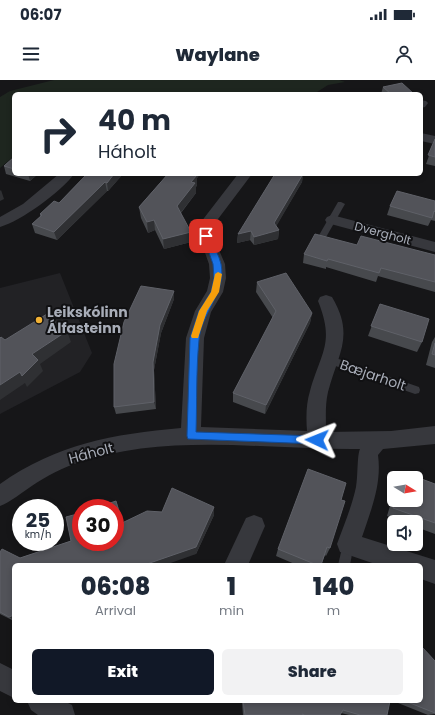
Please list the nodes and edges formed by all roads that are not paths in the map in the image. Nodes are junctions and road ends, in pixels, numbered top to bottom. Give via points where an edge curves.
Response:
1 (423, 137) edge
2 (435, 140) edge
3 (65, 176) edge
4 (243, 176) edge
5 (341, 204) dead end
6 (332, 220) junction
7 (0, 222) edge
8 (322, 237) edge
9 (435, 247) edge
10 (326, 301) dead end
11 (330, 360) junction
12 (415, 390) dead end
13 (435, 435) edge
14 (191, 436) junction
15 (378, 439) junction
16 (317, 440) junction
17 (0, 496) edge
18 (254, 526) dead end
19 (348, 544) junction
20 (237, 563) edge
21 (344, 563) edge
22 (407, 563) edge
23 (423, 569) edge
24 (435, 572) edge
25 (0, 676) edge
26 (12, 684) edge

1 - 2 street
3 - 7 street via 33,204
4 - 14 street via 208,222 206,236 218,272 215,292 203,311 194,338
5 - 6 lane
6 - 8 lane
6 - 9 street, Dvergholt
10 - 11 street, Bæjarholt via 335,326 335,343
11 - 12 lane, Bæjarholt
11 - 16 street, Bæjarholt via 319,392
13 - 15 street, Háholt
14 - 16 street, Háholt
14 - 17 street, Háholt via 129,443 74,456 38,471
15 - 16 street, Háholt
15 - 19 street via 368,453 368,484
18 - 20 street
19 - 21 lane
19 - 22 street
23 - 24 street
25 - 26 street

